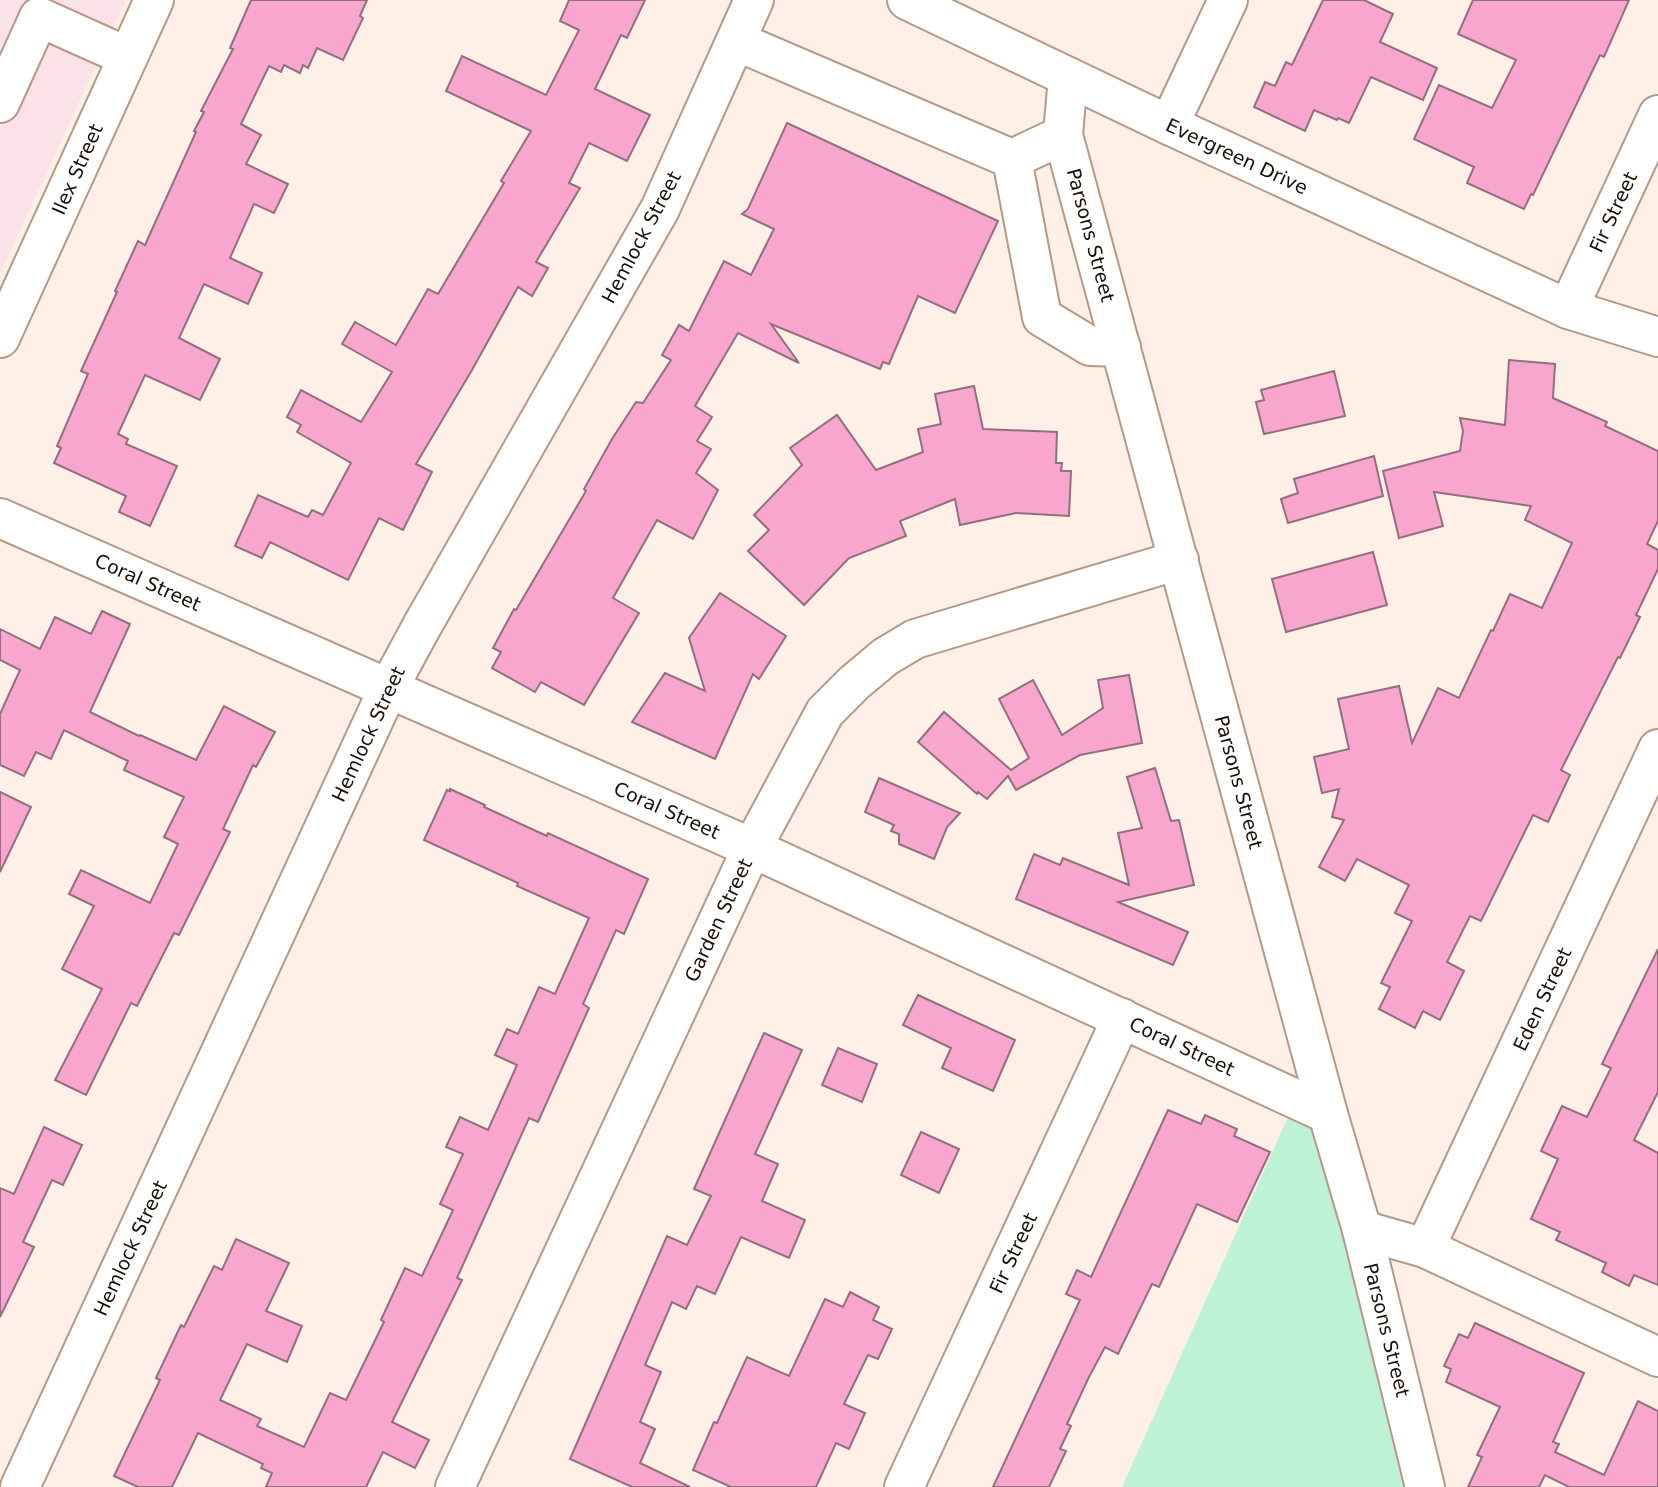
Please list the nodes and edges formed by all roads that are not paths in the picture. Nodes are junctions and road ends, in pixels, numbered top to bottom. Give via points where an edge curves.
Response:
1 (154, 0) edge
2 (754, 0) edge
3 (907, 0) edge
4 (1228, 0) edge
5 (736, 41) junction
6 (128, 57) junction
7 (1068, 77) junction
8 (0, 103) edge
9 (1658, 116) edge
10 (1169, 125) junction
11 (1063, 135) junction
12 (1012, 159) junction
13 (1568, 309) junction
14 (2, 331) edge
15 (1658, 337) edge
16 (1121, 347) junction
17 (1658, 366) edge
18 (0, 519) edge
19 (1179, 560) junction
20 (389, 687) junction
21 (1658, 749) edge
22 (752, 848) junction
23 (1122, 1018) junction
24 (1328, 1114) junction
25 (1362, 1230) junction
26 (1425, 1248) junction
27 (1658, 1357) edge
28 (20, 1487) edge
29 (455, 1487) edge
30 (904, 1487) edge
31 (1425, 1487) edge

1 - 6 street, Ilex Street
2 - 5 street, Hemlock Street
3 - 7 street, Evergreen Drive
4 - 10 street
5 - 12 street
5 - 20 street, Hemlock Street via 660,209
6 - 8 street via 39,18
6 - 14 street, Ilex Street
7 - 10 street, Evergreen Drive
7 - 11 street, Parsons Street
9 - 13 street, Fir Street
10 - 13 street, Evergreen Drive
11 - 12 street
11 - 16 street, Parsons Street
12 - 16 street via 1042,317 1090,346
13 - 15 street, Evergreen Drive
13 - 17 street, Evergreen Drive
16 - 19 street, Parsons Street
18 - 20 street, Coral Street
19 - 22 street, Garden Street via 915,639 886,657 825,712
19 - 24 street, Parsons Street
20 - 22 street, Coral Street
20 - 28 street, Hemlock Street
21 - 26 street, Eden Street
22 - 23 street, Coral Street
22 - 29 street, Garden Street
23 - 24 street, Coral Street
23 - 30 street, Fir Street
24 - 25 street, Parsons Street
25 - 26 street
25 - 31 street, Parsons Street
26 - 27 street

